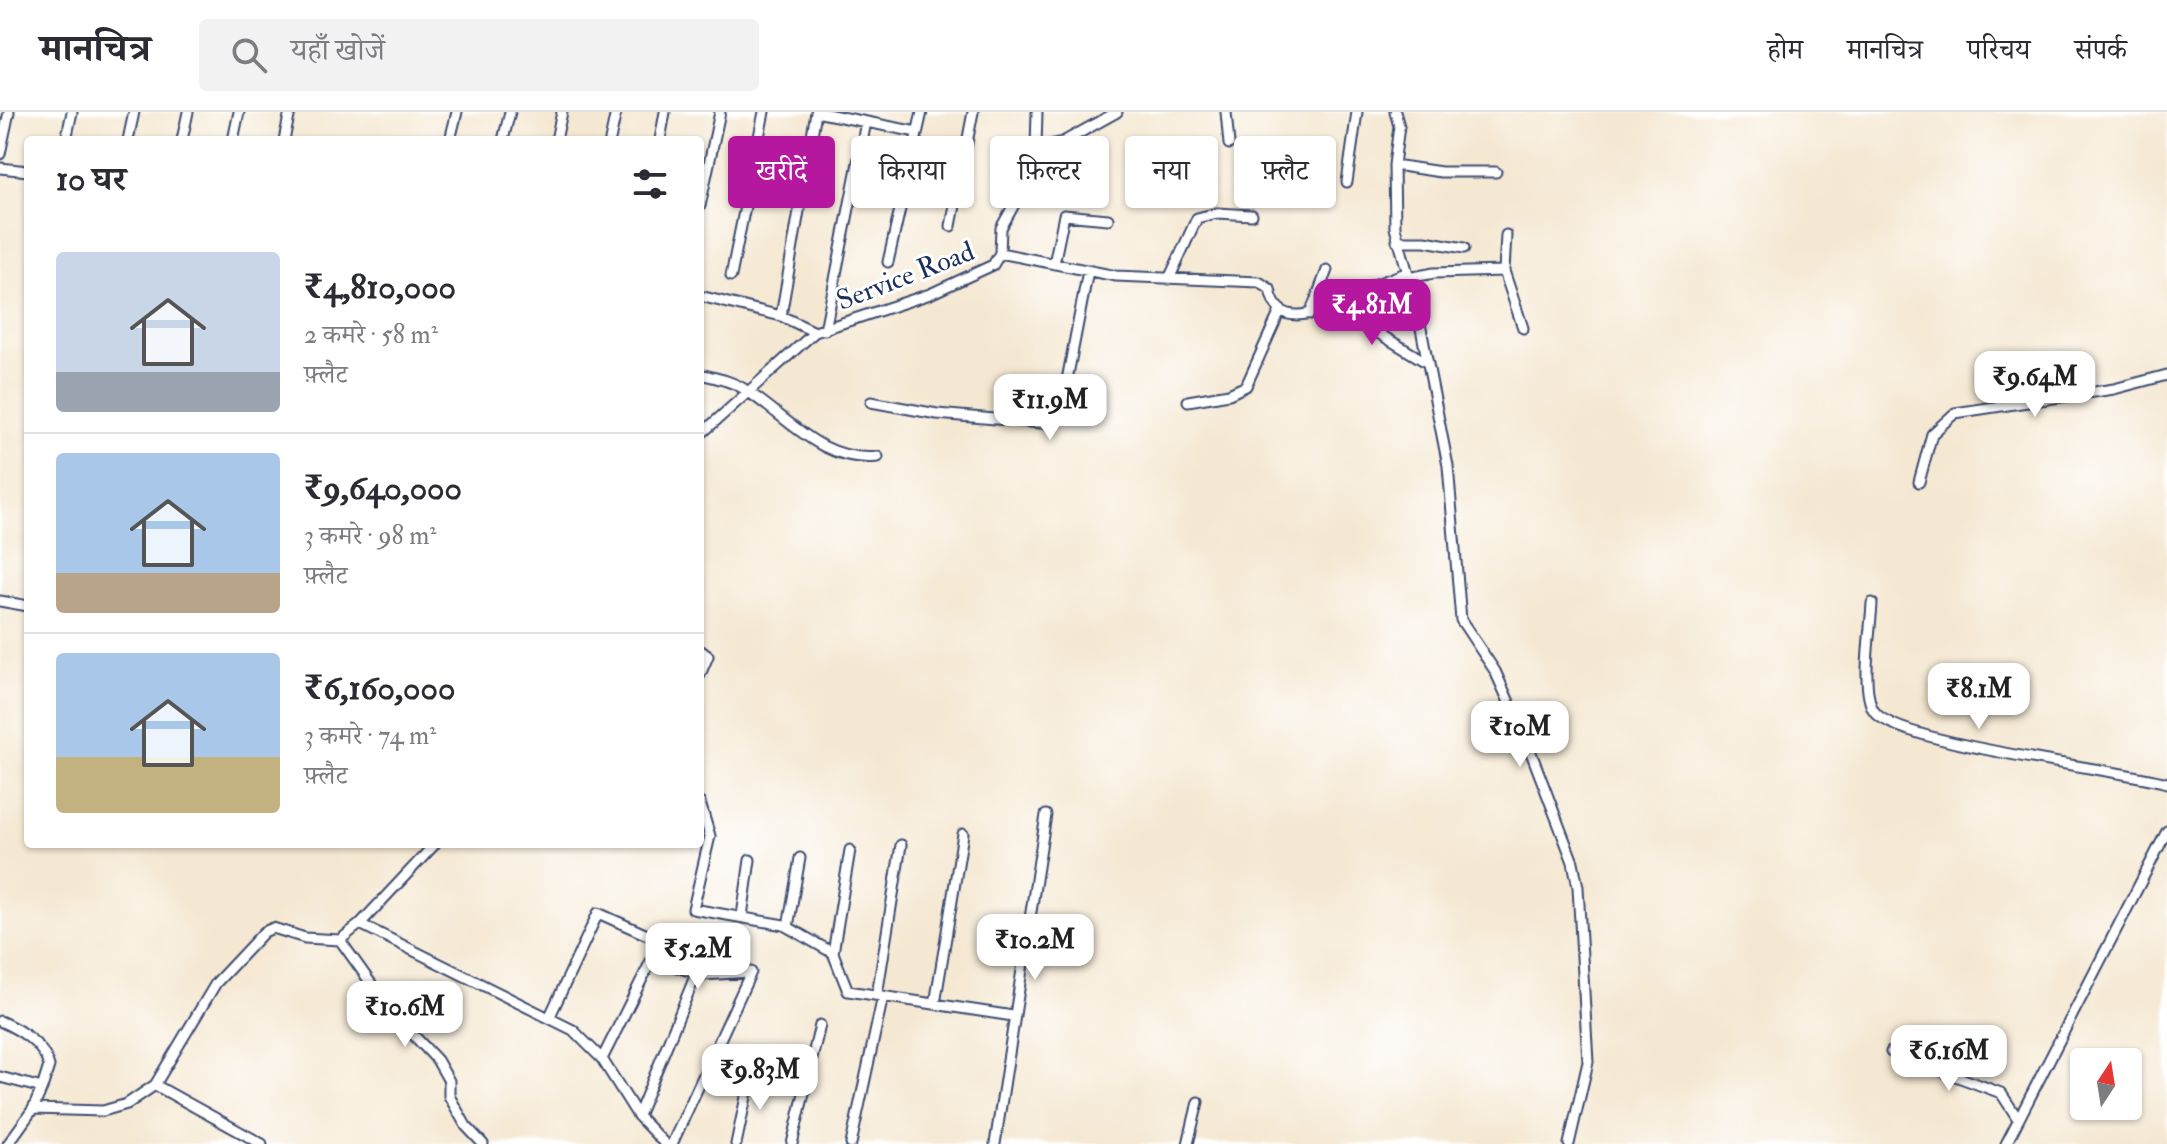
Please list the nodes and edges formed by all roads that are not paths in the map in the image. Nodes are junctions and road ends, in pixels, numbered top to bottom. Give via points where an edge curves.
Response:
1 (9, 112) edge
2 (72, 112) edge
3 (134, 112) edge
4 (188, 112) edge
5 (239, 112) edge
6 (290, 112) edge
7 (457, 112) edge
8 (510, 112) edge
9 (562, 112) edge
10 (616, 112) edge
11 (665, 112) edge
12 (720, 112) edge
13 (764, 112) edge
14 (816, 112) edge
15 (922, 112) edge
16 (973, 112) edge
17 (1037, 112) edge
18 (1117, 112) edge
19 (1226, 112) edge
20 (1357, 112) edge
21 (1395, 112) edge
22 (866, 122) junction
23 (917, 132) junction
24 (67, 136) edge
25 (129, 136) edge
26 (183, 136) edge
27 (234, 136) edge
28 (285, 136) edge
29 (451, 136) edge
30 (504, 136) edge
31 (557, 136) edge
32 (611, 136) edge
33 (661, 136) edge
34 (1036, 136) edge
35 (1074, 136) edge
36 (1229, 144) dead end
37 (0, 154) edge
38 (1394, 165) junction
39 (0, 168) edge
40 (24, 171) edge
41 (1496, 172) dead end
42 (1347, 182) dead end
43 (704, 187) edge
44 (1012, 208) edge
45 (1252, 215) dead end
46 (1108, 219) dead end
47 (951, 226) dead end
48 (1506, 235) dead end
49 (1397, 241) junction
50 (1464, 248) dead end
51 (1000, 253) junction
52 (888, 262) dead end
53 (1054, 264) junction
54 (1327, 270) dead end
55 (1088, 271) junction
56 (1504, 271) junction
57 (1407, 275) junction
58 (731, 276) dead end
59 (1169, 279) junction
60 (704, 297) edge
61 (1343, 302) junction
62 (1280, 311) junction
63 (1310, 314) junction
64 (781, 316) junction
65 (1523, 328) dead end
66 (820, 331) junction
67 (1426, 362) junction
68 (704, 375) edge
69 (2167, 375) edge
70 (746, 390) junction
71 (1188, 401) dead end
72 (871, 402) dead end
73 (704, 431) edge
74 (878, 457) dead end
75 (1919, 482) dead end
76 (0, 601) edge
77 (1872, 603) dead end
78 (24, 605) edge
79 (2167, 783) edge
80 (1046, 815) dead end
81 (704, 816) edge
82 (2167, 831) edge
83 (963, 834) dead end
84 (901, 845) dead end
85 (431, 848) edge
86 (850, 850) dead end
87 (800, 858) dead end
88 (750, 860) dead end
89 (742, 916) junction
90 (360, 924) junction
91 (788, 927) junction
92 (340, 940) junction
93 (833, 953) junction
94 (652, 959) junction
95 (696, 974) junction
96 (880, 996) junction
97 (935, 1004) junction
98 (550, 1016) junction
99 (1013, 1016) junction
100 (0, 1021) edge
101 (820, 1025) dead end
102 (1891, 1052) dead end
103 (602, 1059) junction
104 (751, 1073) dead end
105 (0, 1077) edge
106 (155, 1085) junction
107 (42, 1088) junction
108 (1198, 1102) dead end
109 (33, 1109) junction
110 (638, 1116) junction
111 (2018, 1119) junction
112 (8, 1144) edge
113 (262, 1144) edge
114 (483, 1144) edge
115 (665, 1144) edge
116 (672, 1144) edge
117 (736, 1144) edge
118 (792, 1144) edge
119 (851, 1144) edge
120 (995, 1144) edge
121 (1188, 1144) edge
122 (1569, 1144) edge
123 (2006, 1144) edge

1 - 37 street
2 - 24 street
3 - 25 street
4 - 26 street
5 - 27 street
6 - 28 street
7 - 29 street
8 - 30 street
9 - 31 street
10 - 32 street
11 - 33 street
12 - 43 street
13 - 58 street
14 - 22 street
14 - 64 street
15 - 23 street
16 - 47 street
17 - 34 street, Service Road
18 - 35 street
19 - 36 street
20 - 42 street
21 - 38 street via 1399,126
22 - 23 street
22 - 66 street
23 - 52 street
38 - 41 street
38 - 49 street
39 - 40 street
44 - 51 street, Service Road via 1001,228
45 - 59 street via 1197,218
46 - 53 street via 1064,215
48 - 56 street
49 - 50 street
49 - 57 street
51 - 53 street
51 - 66 street, Service Road via 993,265 973,276
53 - 55 street
54 - 63 street
55 - 59 street
55 - 72 street via 1061,411 1052,424
56 - 57 street
56 - 65 street
57 - 61 street
57 - 67 street
59 - 62 street via 1259,282 1270,289
60 - 64 street
61 - 63 street
61 - 67 street via 1368,327
62 - 63 street
62 - 71 street via 1246,386
64 - 66 street
66 - 70 street
67 - 122 street via 1448,466 1461,620 1495,671 1573,862 1588,1062
68 - 70 street
69 - 75 street via 2114,389 1955,413 1932,434
70 - 73 street
70 - 74 street via 825,449 846,457
76 - 78 street
77 - 79 street via 1869,701 1885,722 1976,747
80 - 99 street
81 - 89 street via 710,836 693,909
82 - 111 street
83 - 97 street
84 - 96 street
85 - 90 street
86 - 93 street
87 - 91 street
88 - 89 street
89 - 91 street
90 - 92 street
90 - 98 street
91 - 93 street
92 - 106 street via 305,938 273,928 264,932 216,983
92 - 114 street via 390,1010 437,1060 449,1081 449,1096
93 - 96 street via 848,991
94 - 95 street
94 - 98 street via 654,938 598,913
94 - 103 street
95 - 110 street
95 - 116 street via 751,972
96 - 97 street
96 - 119 street
97 - 99 street
98 - 103 street
99 - 120 street
100 - 107 street via 20,1030 47,1056
101 - 118 street
102 - 111 street via 2001,1093
103 - 110 street
104 - 117 street
105 - 107 street
106 - 109 street via 127,1104 103,1111
106 - 113 street
107 - 109 street
108 - 121 street
109 - 112 street
110 - 115 street
111 - 123 street

